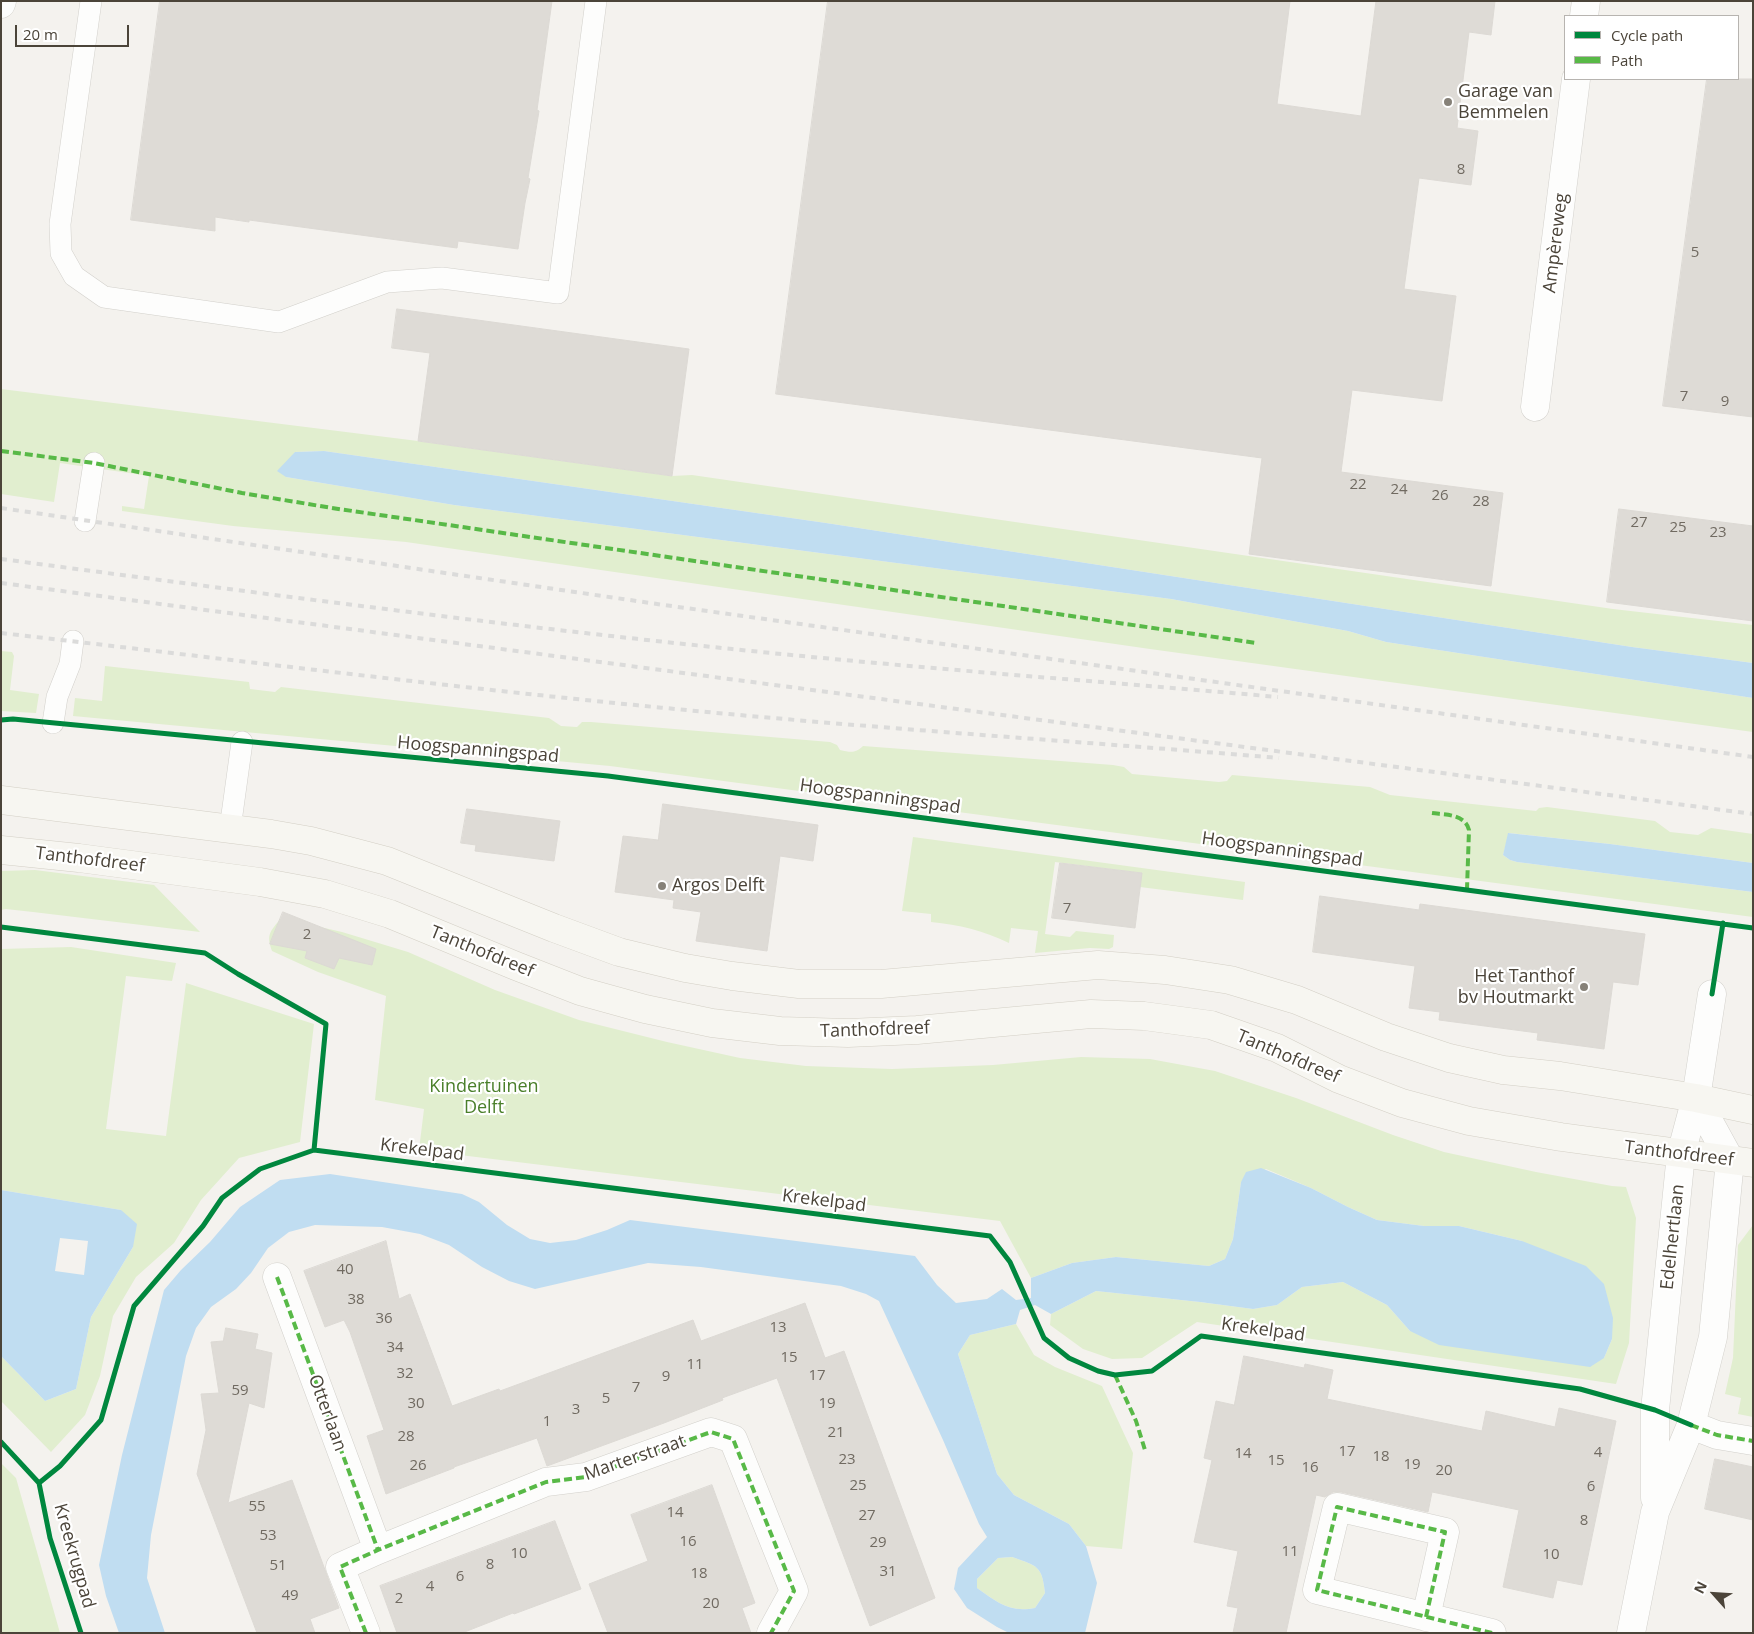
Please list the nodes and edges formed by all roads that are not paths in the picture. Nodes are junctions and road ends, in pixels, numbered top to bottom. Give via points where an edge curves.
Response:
1 (91, 1) edge
2 (596, 1) edge
3 (1586, 1) edge
4 (1584, 15) edge
5 (1576, 80) edge
6 (1535, 407) dead end
7 (94, 463) dead end
8 (85, 521) dead end
9 (73, 641) dead end
10 (53, 724) dead end
11 (242, 742) dead end
12 (1, 800) edge
13 (230, 829) junction
14 (1, 850) edge
15 (1712, 994) dead end
16 (1696, 1098) junction
17 (1753, 1110) edge
18 (1681, 1154) junction
19 (1741, 1162) edge
20 (276, 1277) dead end
21 (1691, 1425) junction
22 (1753, 1441) edge
23 (1655, 1512) junction
24 (378, 1550) junction
25 (1426, 1617) junction
26 (366, 1633) edge
27 (771, 1633) edge
28 (1492, 1633) edge
29 (1631, 1633) edge

1 - 2 lane via 60,224 61,253 74,276 104,297 278,322 387,282 442,278 558,293
3 - 4 street
5 - 6 street, Ampèreweg
7 - 8 lane
9 - 10 lane
11 - 13 lane
12 - 13 street
13 - 16 street via 311,841 387,861 619,952 694,970 799,984 882,984 1098,965 1165,970 1230,980 1297,1000 1386,1037 1449,1058 1503,1070
14 - 18 street, Tanthofdreef via 260,882 325,894 390,914 580,991 712,1023 780,1031 848,1033 1090,1014 1144,1016 1211,1025 1277,1048 1339,1079 1402,1103 1469,1121
15 - 16 street, Edelhertlaan
16 - 17 street
16 - 18 street, Edelhertlaan
16 - 19 street
18 - 19 street, Tanthofdreef
18 - 23 street, Edelhertlaan via 1655,1410
19 - 21 street, Edelhertlaan via 1713,1337
20 - 24 street, Otterlaan
21 - 22 street via 1717,1435
21 - 23 street, Edelhertlaan
23 - 29 street, Edelhertlaan
24 - 26 street, Marterstraat via 340,1567
24 - 27 street, Marterstraat via 546,1482 586,1477 711,1432 733,1439 794,1591
25 - 25 street via 1317,1590 1336,1507 1446,1532
25 - 28 street

